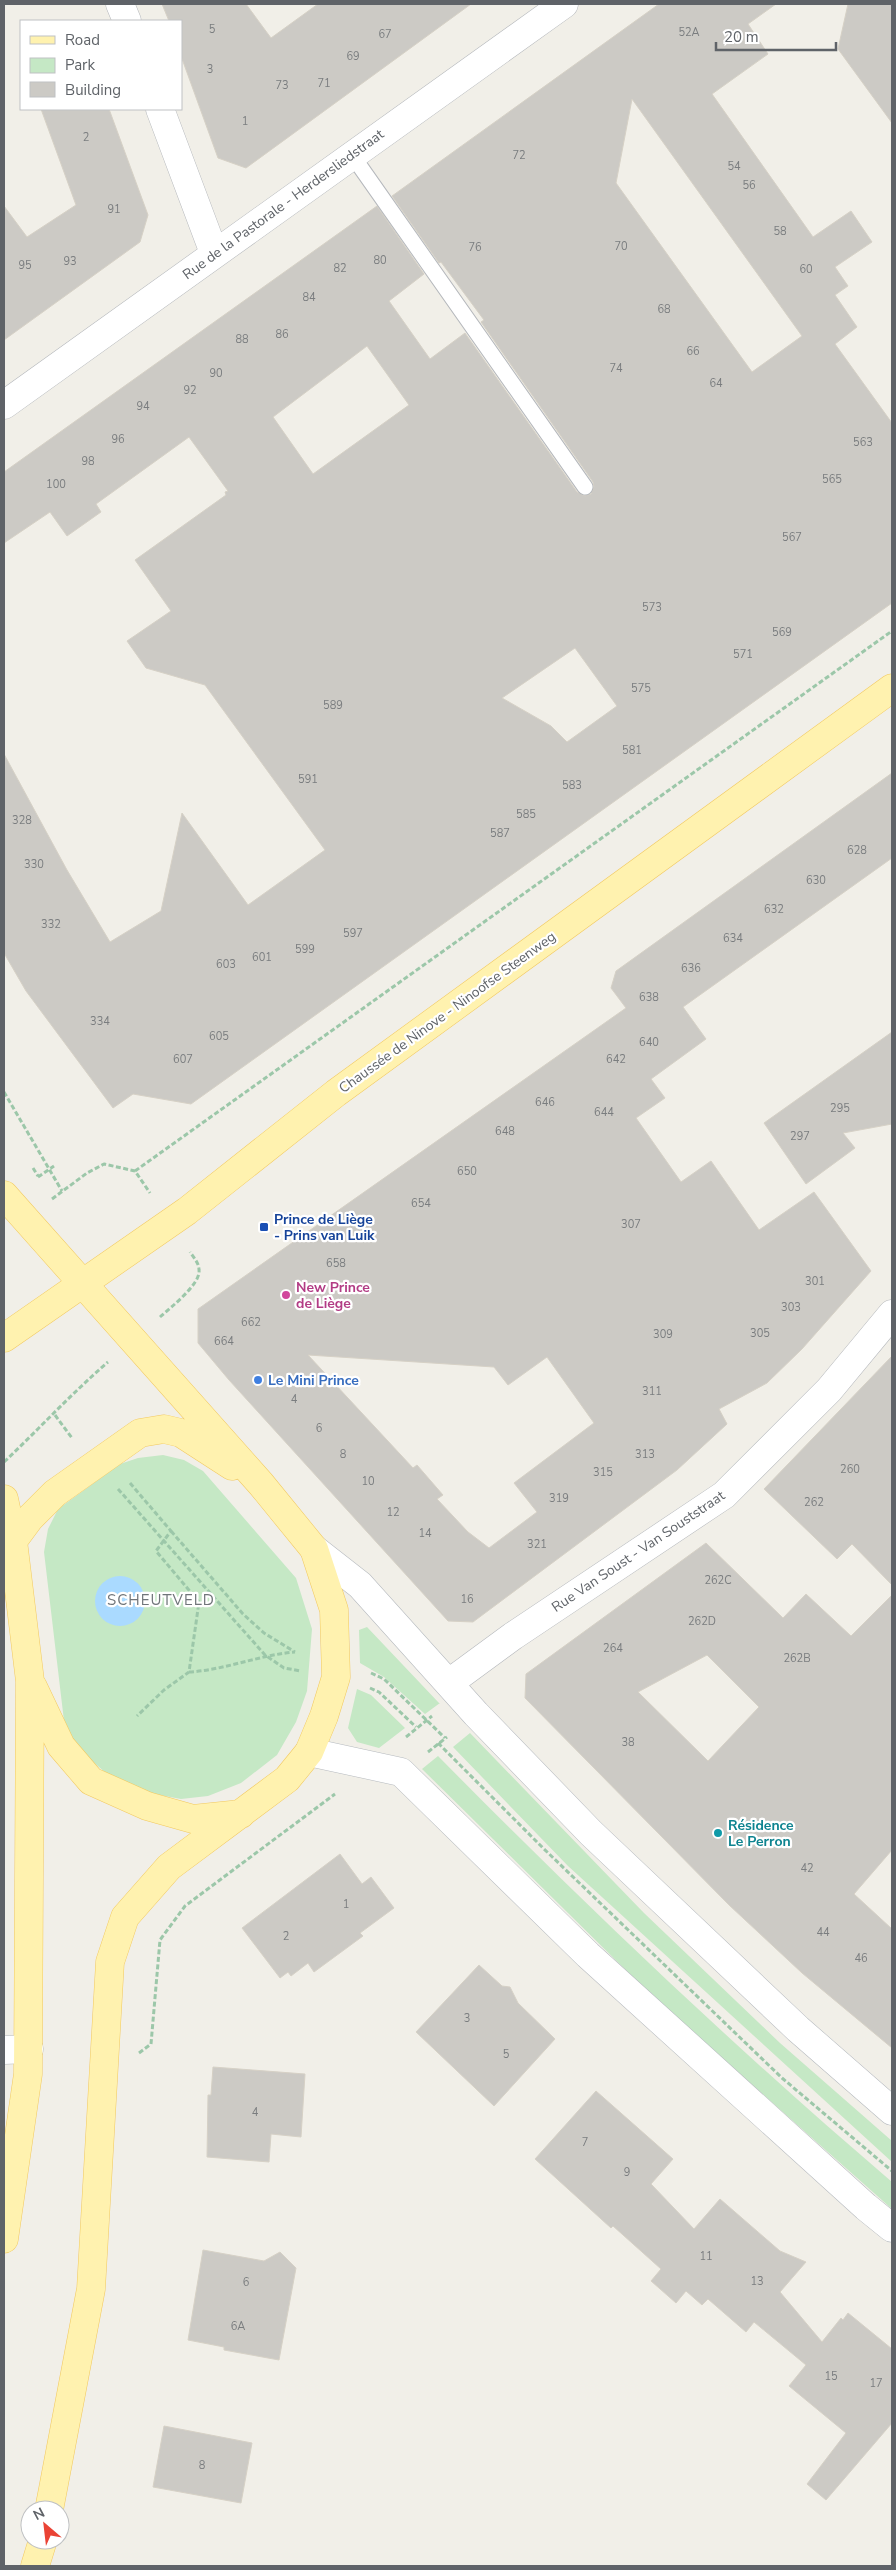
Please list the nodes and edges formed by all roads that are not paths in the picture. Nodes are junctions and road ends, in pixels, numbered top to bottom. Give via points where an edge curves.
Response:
1 (120, 4) edge
2 (564, 4) edge
3 (127, 20) edge
4 (160, 110) edge
5 (352, 155) junction
6 (214, 253) junction
7 (4, 405) edge
8 (585, 487) dead end
9 (892, 688) edge
10 (4, 1195) edge
11 (82, 1283) junction
12 (892, 1314) edge
13 (4, 1338) edge
14 (261, 1484) junction
15 (4, 1499) edge
16 (13, 1542) junction
17 (314, 1550) junction
18 (30, 1681) junction
19 (449, 1682) junction
20 (309, 1752) junction
21 (241, 1814) junction
22 (16, 2050) edge
23 (892, 2111) edge
24 (892, 2228) edge
25 (4, 2239) edge
26 (51, 2500) edge
27 (40, 2550) edge
28 (35, 2566) edge

1 - 3 street
2 - 5 street, Rue de la Pastorale - Herdersliedstraat
4 - 6 street
5 - 6 street, Rue de la Pastorale - Herdersliedstraat
5 - 8 lane
6 - 7 street, Rue de la Pastorale - Herdersliedstraat
9 - 11 main road, Chaussée de Ninove - Ninoofse Steenweg via 336,1093 187,1211
10 - 11 main road
11 - 13 main road, Chaussée de Ninove - Ninoofse Steenweg
11 - 14 main road
12 - 19 street, Rue Van Soust - Van Souststraat via 829,1390 724,1495
14 - 16 main road via 180,1433 164,1429 140,1433 55,1493 30,1518
14 - 17 main road
15 - 16 main road
16 - 18 main road
17 - 19 street via 360,1585
17 - 20 main road via 334,1610 337,1664 324,1716
18 - 21 main road via 61,1746 91,1781 146,1806 193,1818
18 - 22 main road
19 - 23 street via 591,1833 798,2029
20 - 21 main road via 287,1779
20 - 24 street via 401,1772 588,1955
21 - 26 main road via 169,1867 125,1916 110,1962 91,2289
22 - 25 main road via 28,2074
27 - 28 main road

